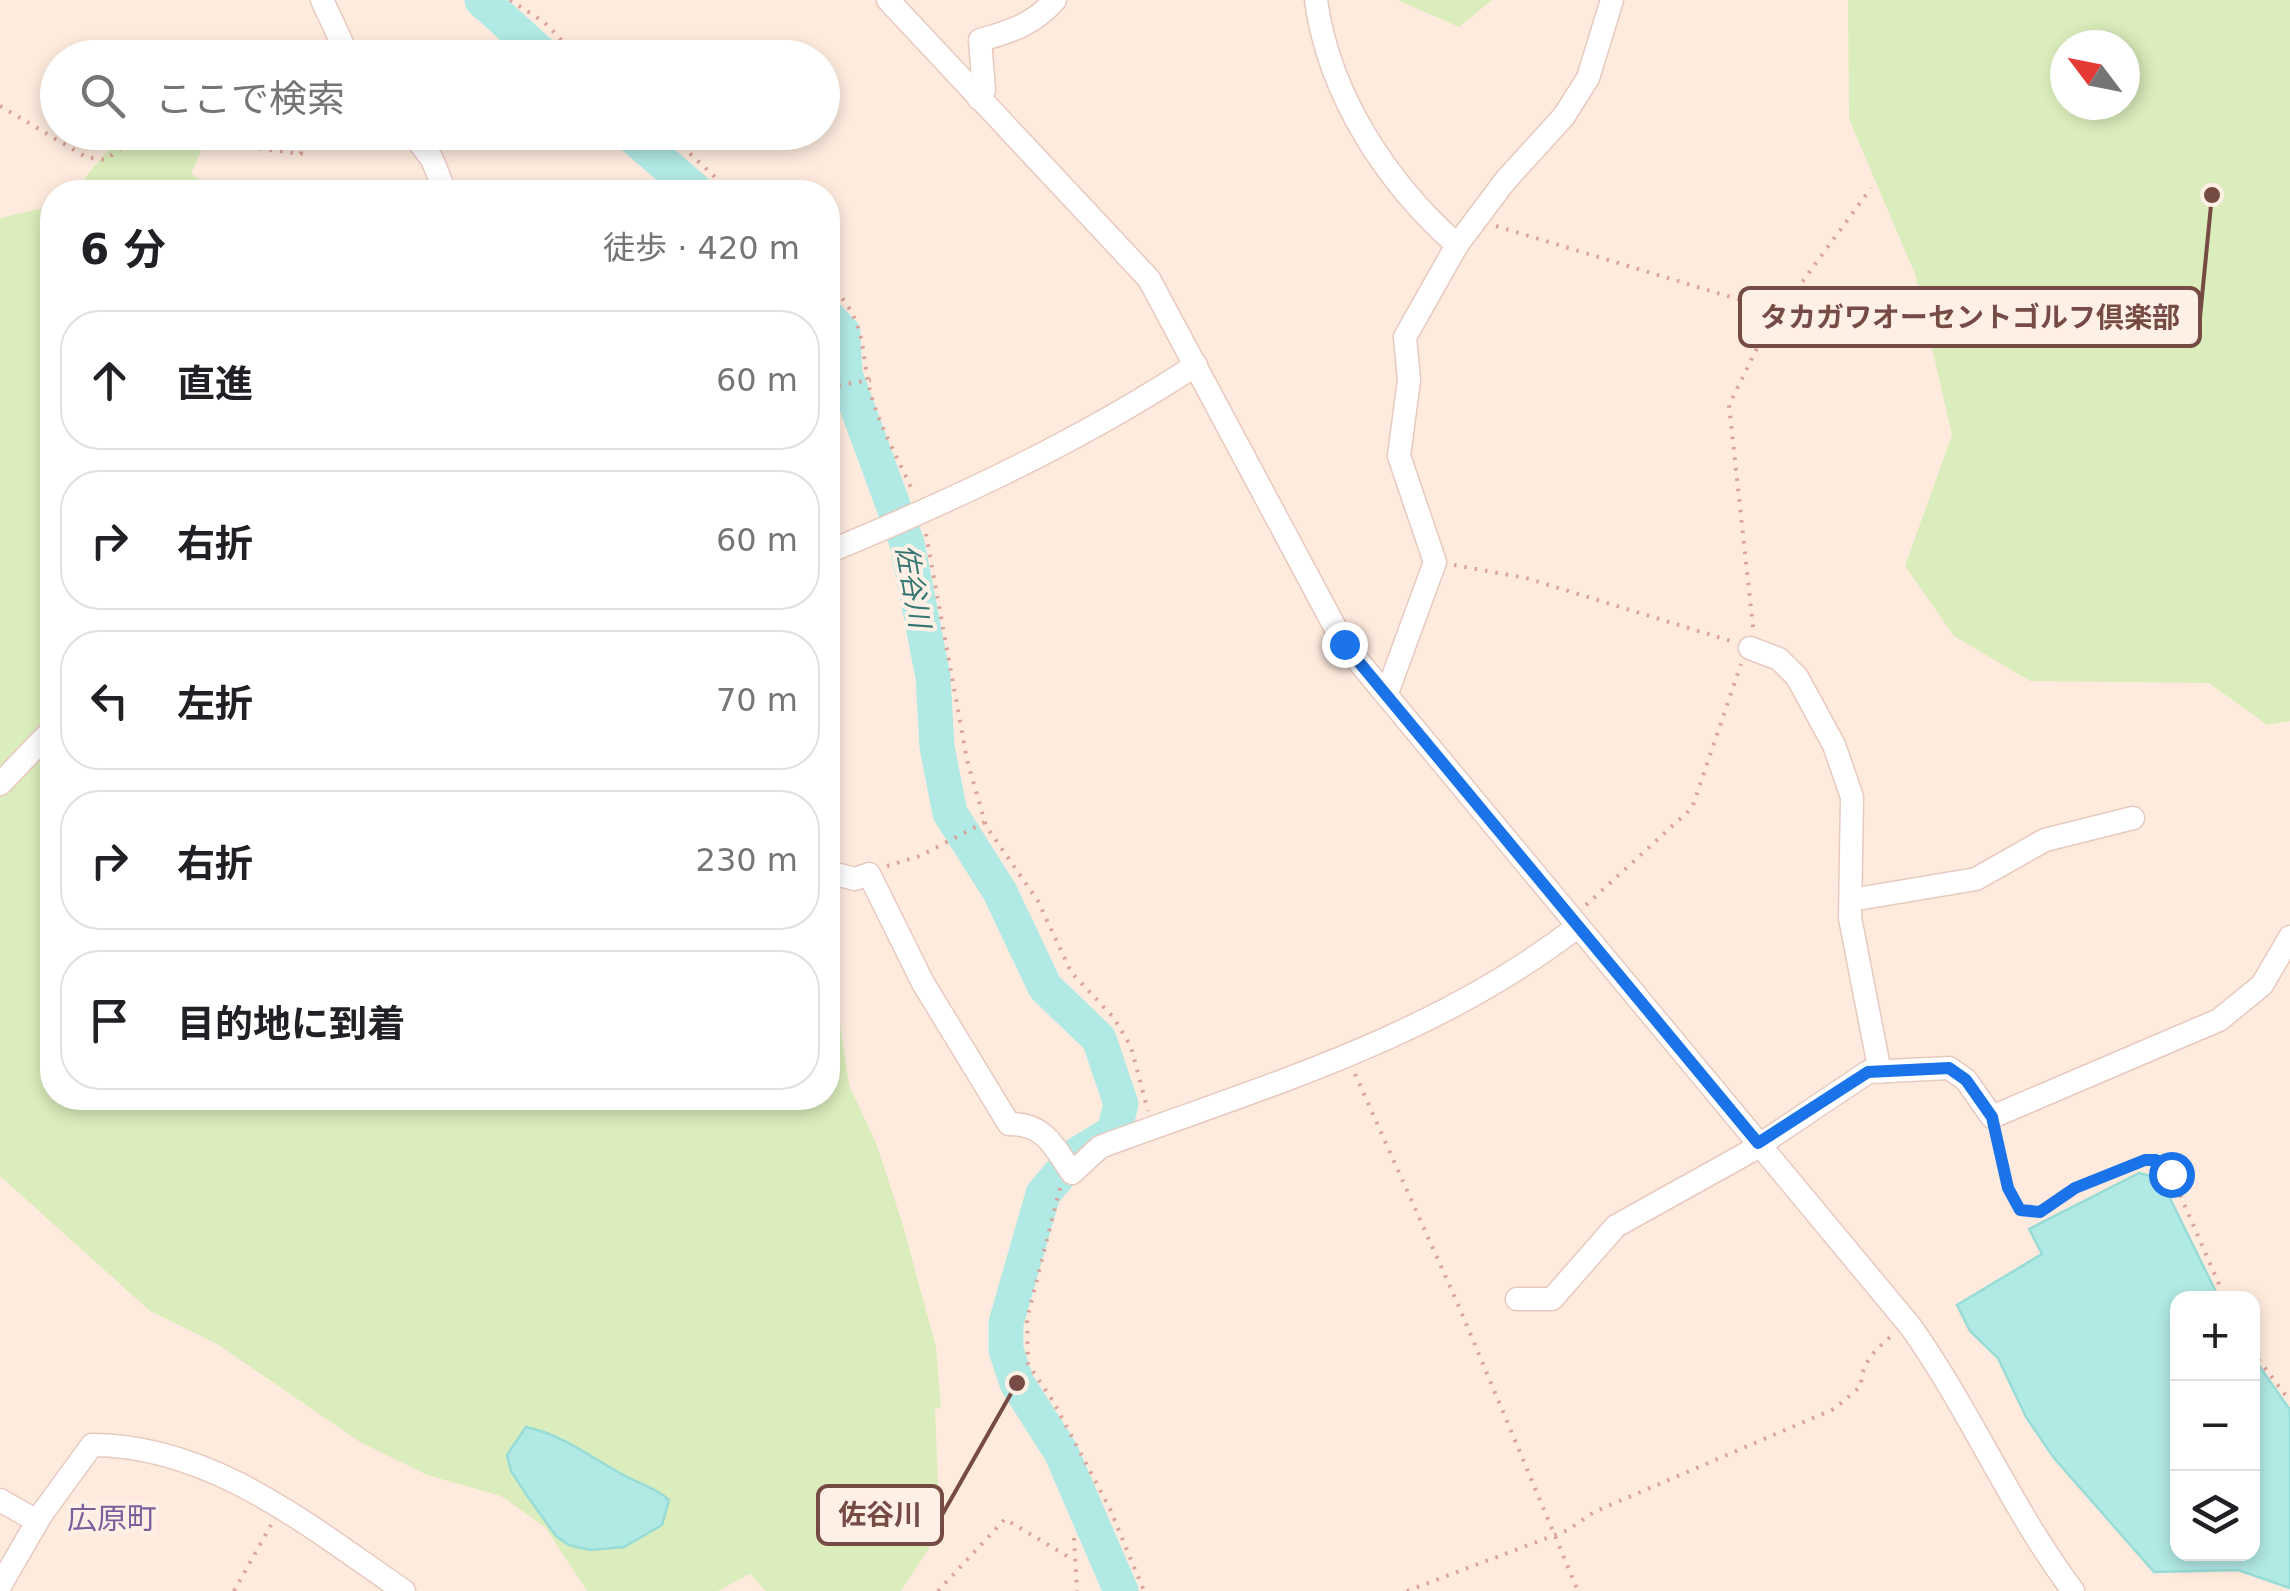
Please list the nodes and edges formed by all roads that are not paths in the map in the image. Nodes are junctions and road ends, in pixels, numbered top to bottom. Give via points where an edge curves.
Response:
1 (322, 0) edge
2 (888, 0) edge
3 (1055, 0) edge
4 (1316, 0) edge
5 (1612, 0) edge
6 (340, 40) edge
7 (980, 99) junction
8 (426, 150) edge
9 (440, 180) edge
10 (1457, 245) junction
11 (1196, 365) junction
12 (840, 547) edge
13 (1750, 648) road end
14 (1386, 692) junction
15 (40, 742) edge
16 (0, 784) edge
17 (2133, 818) dead end
18 (840, 875) edge
19 (1851, 900) junction
20 (1575, 922) junction
21 (2290, 938) edge
22 (1880, 1072) junction
23 (1758, 1143) junction
24 (1517, 1299) dead end
25 (0, 1500) edge
26 (37, 1521) junction
27 (0, 1586) edge
28 (404, 1591) edge
29 (2073, 1591) edge

1 - 6 street
2 - 7 street
3 - 7 street via 1014,31 980,40
4 - 10 street via 1326,53 1364,133 1399,183
5 - 10 street via 1588,78 1564,116
7 - 11 street via 1149,278
8 - 9 street
10 - 14 street via 1405,337 1410,380 1399,456 1435,562
11 - 12 street via 1115,418
11 - 14 street via 1344,644
13 - 19 street via 1779,660 1797,677 1834,745 1852,797
14 - 20 street
15 - 16 street
17 - 19 street via 2045,840 1976,880
18 - 20 street via 869,874 923,984 1008,1124 1044,1131 1072,1173 1100,1147 1429,1021
19 - 22 street
20 - 23 street
21 - 22 street via 2262,986 2219,1020 1992,1117 1949,1068
22 - 23 street via 1868,1072
23 - 24 street via 1616,1226 1552,1299
23 - 29 street via 1954,1388
25 - 26 street
26 - 27 street
26 - 28 street via 92,1444 112,1444 224,1473

